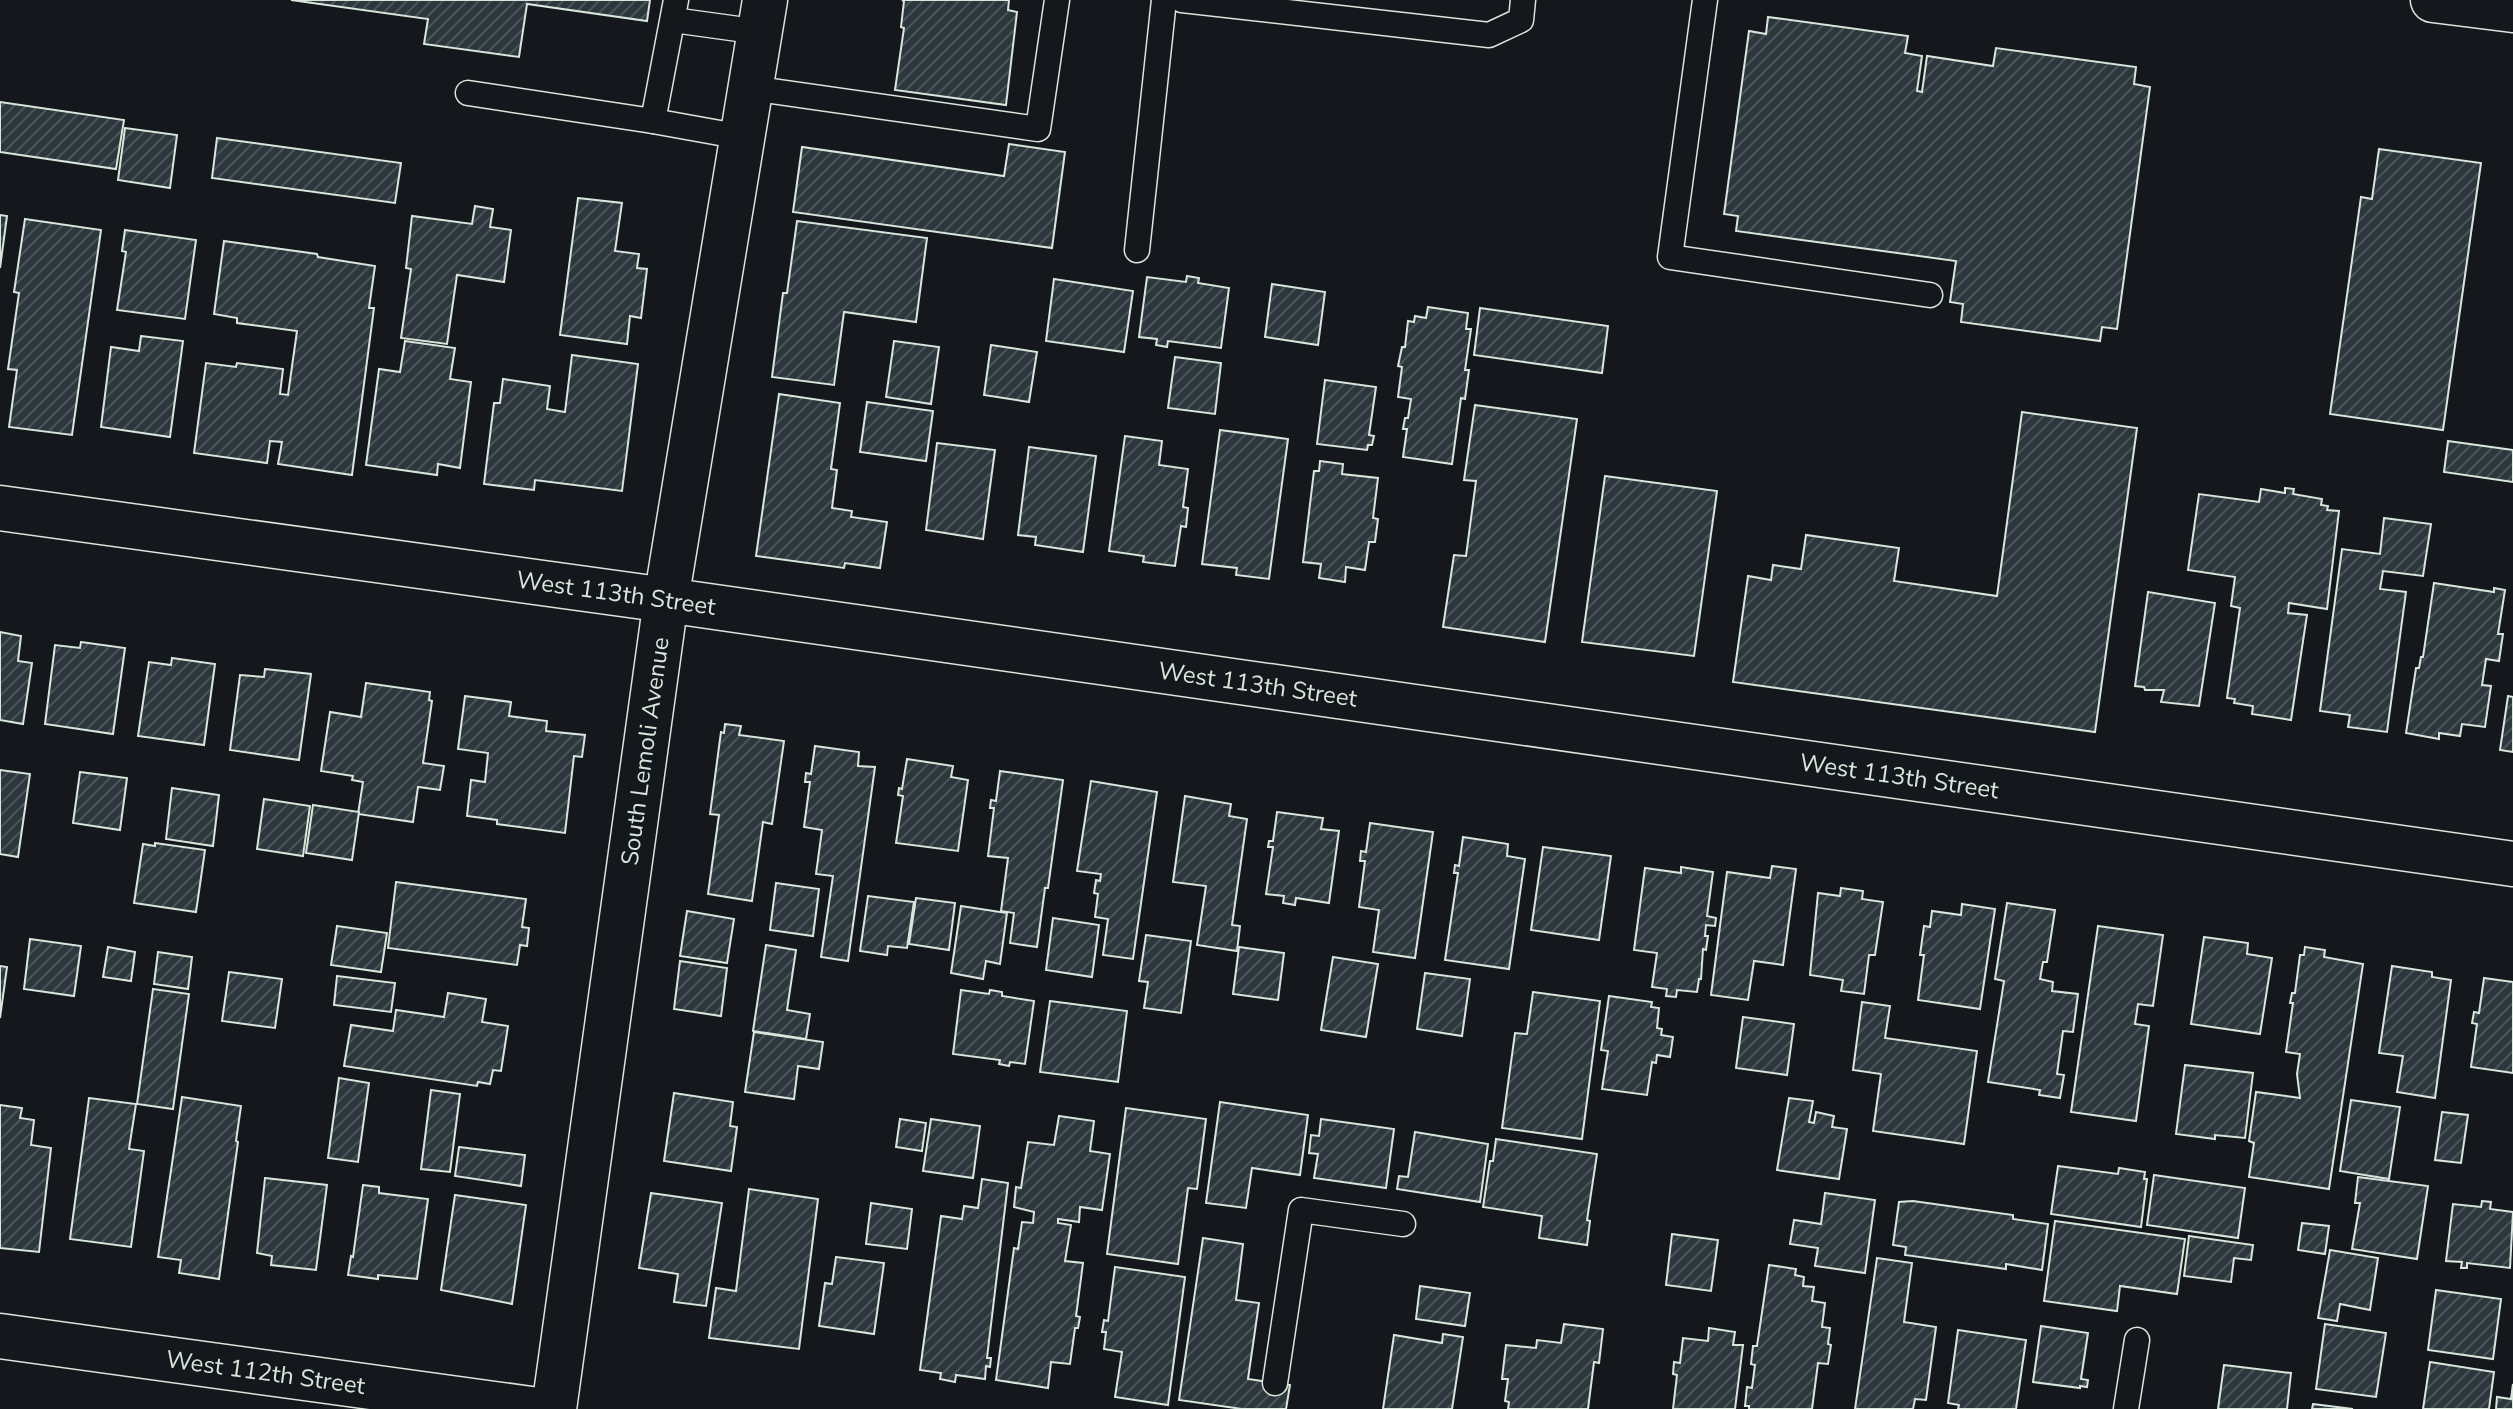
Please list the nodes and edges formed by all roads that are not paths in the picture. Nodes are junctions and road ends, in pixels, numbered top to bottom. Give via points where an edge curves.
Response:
1 (1057, 0) edge
2 (1164, 0) edge
3 (1182, 0) edge
4 (1523, 0) edge
5 (1705, 0) edge
6 (2433, 0) edge
7 (674, 10) edge
8 (2513, 10) edge
9 (762, 16) edge
10 (751, 88) junction
11 (468, 93) dead end
12 (653, 121) junction
13 (742, 137) junction
14 (1137, 250) dead end
15 (1930, 295) dead end
16 (0, 508) edge
17 (666, 600) junction
18 (2513, 864) edge
19 (1403, 1224) dead end
20 (0, 1336) edge
21 (2137, 1340) dead end
22 (1275, 1383) dead end
23 (531, 1409) edge
24 (554, 1409) edge
25 (2126, 1409) edge

1 - 10 lane via 1038,129
2 - 14 lane
3 - 4 lane via 1489,35 1521,20
5 - 15 lane via 1670,257
6 - 8 street
7 - 9 lane
7 - 12 lane
9 - 10 street, South Lemoli Avenue
10 - 13 street, South Lemoli Avenue
11 - 12 lane
12 - 13 lane
13 - 17 street, South Lemoli Avenue
16 - 17 street, West 113th Street
17 - 18 street, West 113th Street
17 - 24 street, South Lemoli Avenue
19 - 22 lane via 1301,1210
20 - 23 street, West 112th Street
21 - 25 lane

